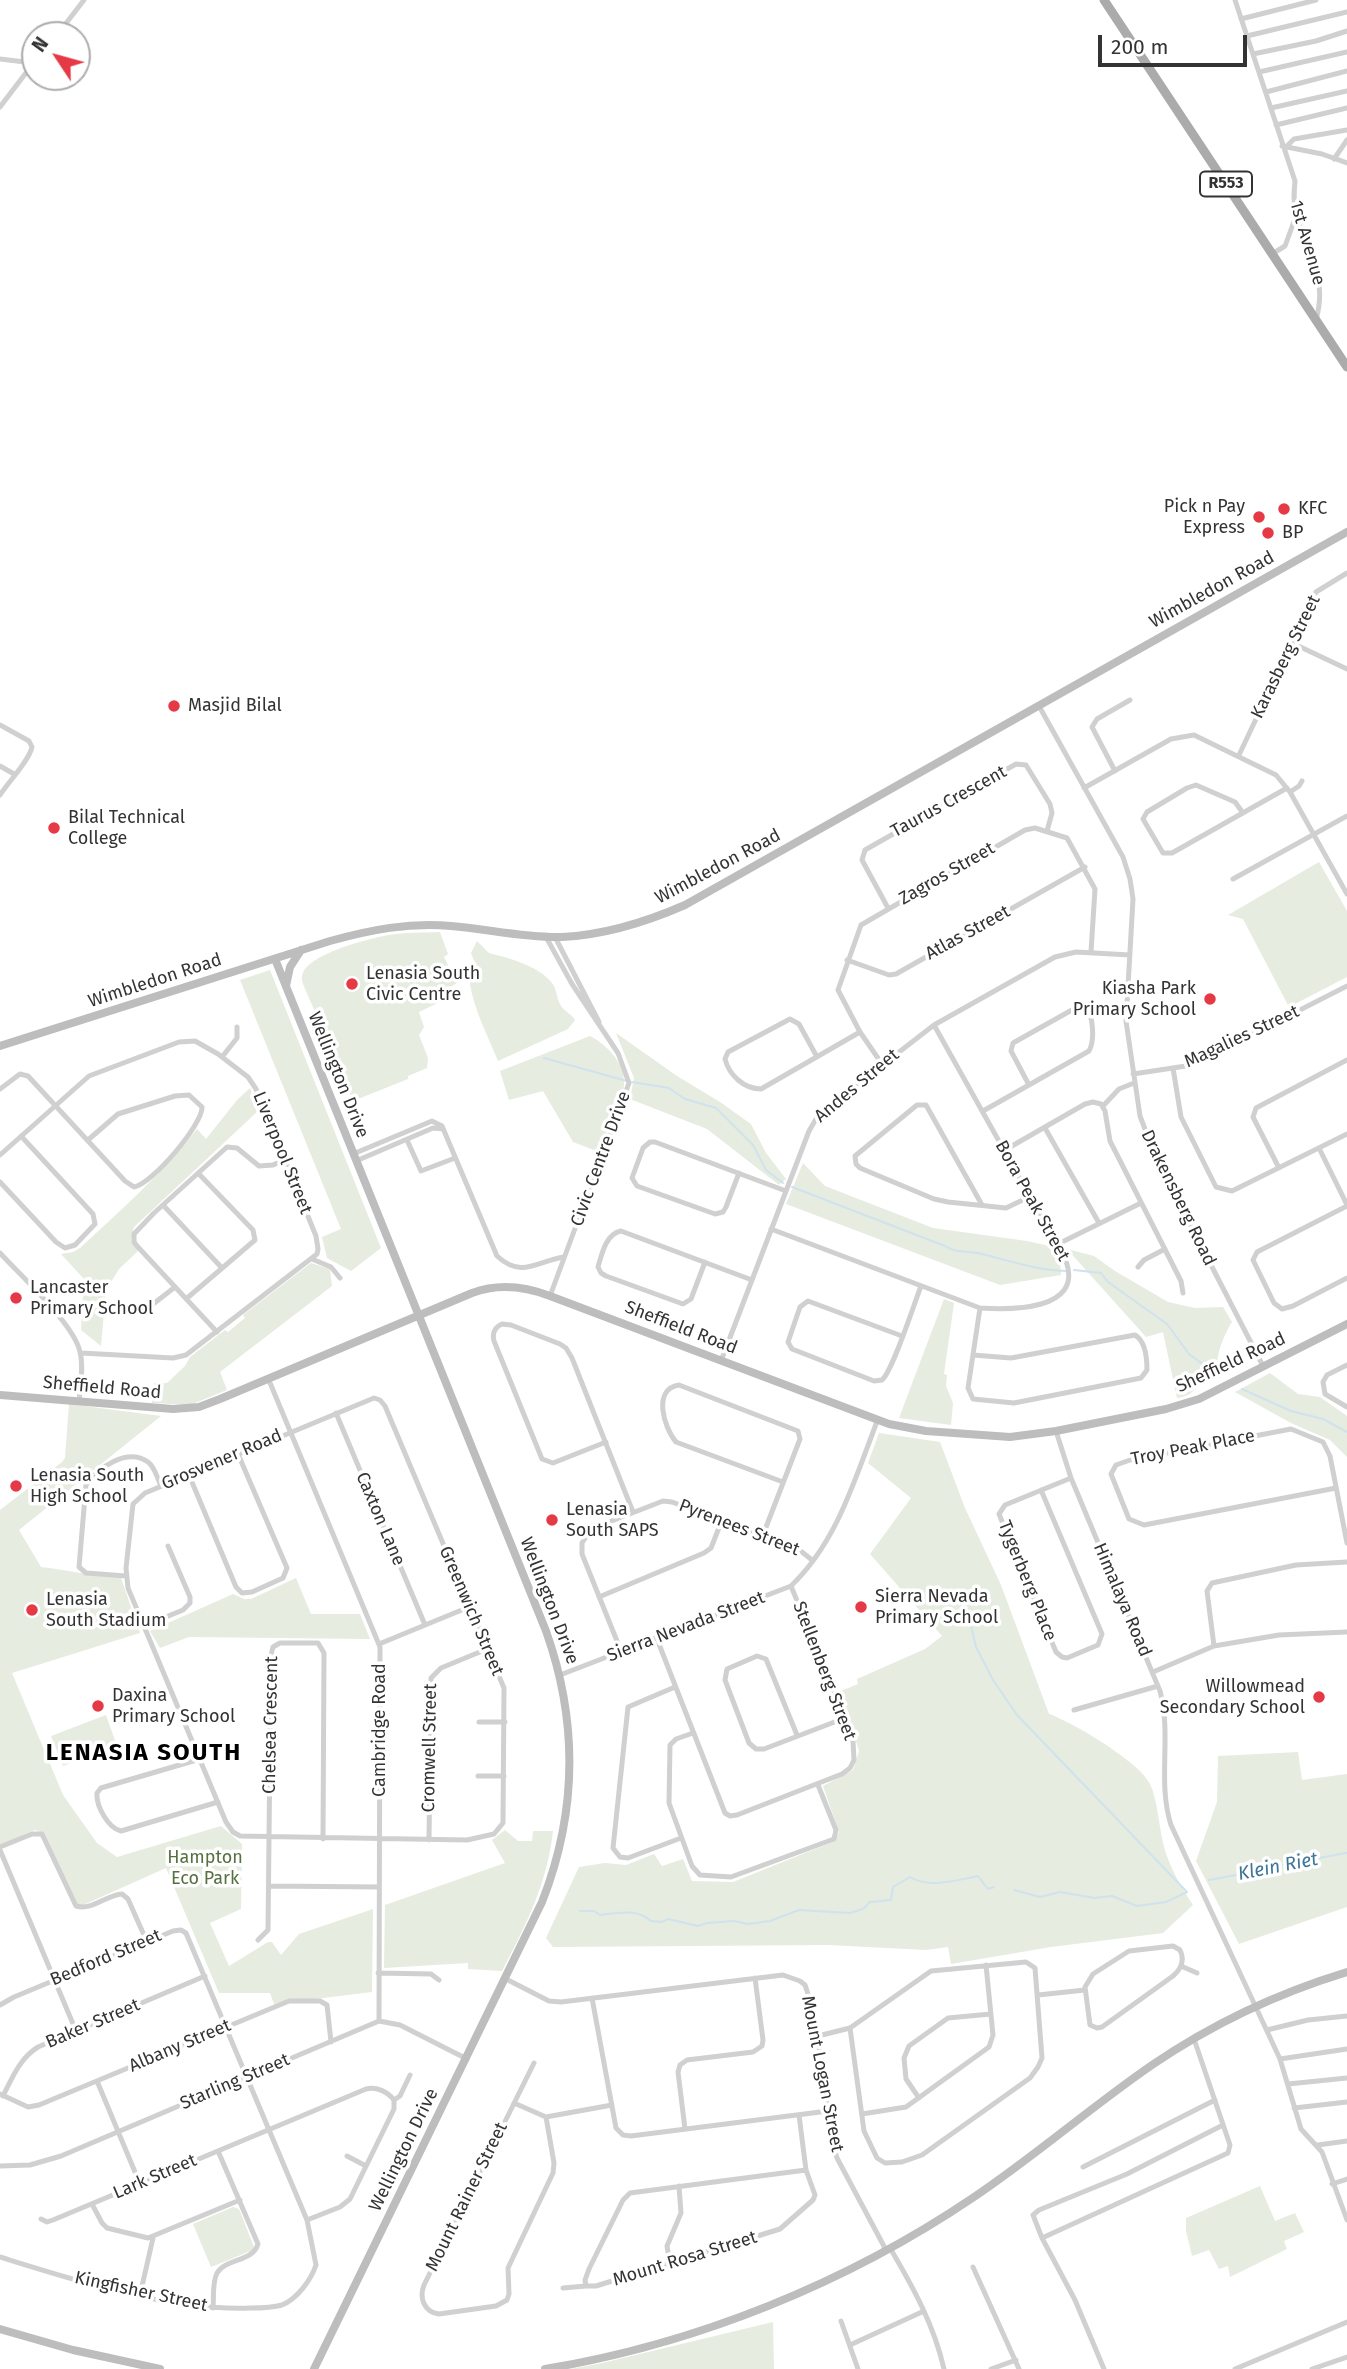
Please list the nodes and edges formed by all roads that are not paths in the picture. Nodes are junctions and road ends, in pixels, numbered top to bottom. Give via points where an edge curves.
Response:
1 (84, 0) edge
2 (1104, 0) edge
3 (1235, 0) edge
4 (1275, 0) edge
5 (1316, 0) edge
6 (1278, 10) junction
7 (1347, 12) edge
8 (1241, 19) junction
9 (68, 21) edge
10 (1347, 31) edge
11 (1247, 37) junction
12 (1252, 51) junction
13 (1347, 52) edge
14 (0, 59) edge
15 (21, 61) edge
16 (1347, 71) edge
17 (1259, 72) junction
18 (21, 79) edge
19 (1347, 91) edge
20 (1266, 92) junction
21 (0, 107) edge
22 (1271, 108) junction
23 (1347, 108) edge
24 (1276, 125) junction
25 (1347, 130) edge
26 (1347, 141) edge
27 (1285, 146) junction
28 (1335, 159) junction
29 (1347, 163) edge
30 (1296, 216) junction
31 (1272, 254) junction
32 (1316, 320) junction
33 (1347, 368) edge
34 (1347, 532) edge
35 (1347, 573) edge
36 (1292, 643) junction
37 (1347, 669) edge
38 (1130, 700) dead end
39 (1039, 706) junction
40 (0, 725) edge
41 (1239, 755) junction
42 (0, 766) edge
43 (1115, 771) junction
44 (14, 774) junction
45 (1302, 781) dead end
46 (1084, 788) junction
47 (1288, 790) junction
48 (0, 795) edge
49 (1243, 813) junction
50 (1347, 816) edge
51 (1047, 831) junction
52 (1313, 834) junction
53 (1085, 867) junction
54 (1233, 879) dead end
55 (1345, 884) edge
56 (1347, 894) edge
57 (888, 908) junction
58 (551, 937) junction
59 (301, 950) junction
60 (1091, 952) junction
61 (1130, 955) junction
62 (275, 959) junction
63 (847, 960) junction
64 (1347, 986) edge
65 (286, 989) junction
66 (934, 1025) junction
67 (237, 1027) dead end
68 (860, 1032) junction
69 (0, 1046) edge
70 (222, 1057) junction
71 (817, 1057) junction
72 (1347, 1060) edge
73 (882, 1064) junction
74 (1173, 1068) junction
75 (1133, 1074) junction
76 (1135, 1083) junction
77 (1029, 1085) junction
78 (0, 1089) edge
79 (55, 1105) junction
80 (1103, 1106) junction
81 (983, 1111) junction
82 (1045, 1128) junction
83 (443, 1129) junction
84 (1347, 1134) edge
85 (399, 1135) junction
86 (21, 1136) junction
87 (88, 1140) junction
88 (405, 1141) junction
89 (1319, 1147) junction
90 (1004, 1150) junction
91 (0, 1155) edge
92 (355, 1157) junction
93 (455, 1158) junction
94 (284, 1160) junction
95 (1279, 1168) junction
96 (198, 1173) junction
97 (739, 1173) junction
98 (0, 1182) edge
99 (786, 1191) junction
100 (1031, 1196) junction
101 (1141, 1203) junction
102 (163, 1205) junction
103 (982, 1205) junction
104 (1347, 1205) edge
105 (1099, 1223) junction
106 (771, 1229) junction
107 (1058, 1244) junction
108 (1165, 1249) junction
109 (0, 1254) edge
110 (564, 1257) junction
111 (312, 1259) junction
112 (705, 1262) junction
113 (1138, 1267) dead end
114 (222, 1268) junction
115 (340, 1278) dead end
116 (1347, 1278) edge
117 (752, 1280) junction
118 (921, 1286) junction
119 (175, 1287) junction
120 (1183, 1293) dead end
121 (550, 1296) junction
122 (186, 1299) junction
123 (116, 1302) dead end
124 (980, 1308) junction
125 (418, 1315) junction
126 (1347, 1324) edge
127 (217, 1332) junction
128 (902, 1336) junction
129 (81, 1353) junction
130 (973, 1355) junction
131 (721, 1361) junction
132 (1347, 1365) edge
133 (1263, 1367) junction
134 (268, 1378) junction
135 (0, 1395) edge
136 (79, 1402) junction
137 (385, 1406) joint
138 (1347, 1407) edge
139 (336, 1413) junction
140 (878, 1419) junction
141 (290, 1431) junction
142 (1056, 1432) junction
143 (606, 1442) junction
144 (239, 1454) junction
145 (189, 1475) junction
146 (1071, 1478) junction
147 (783, 1482) junction
148 (161, 1486) junction
149 (1336, 1488) junction
150 (1041, 1490) junction
151 (633, 1512) junction
152 (1344, 1513) edge
153 (722, 1520) junction
154 (764, 1535) junction
155 (1347, 1543) edge
156 (168, 1546) dead end
157 (812, 1560) junction
158 (1347, 1562) edge
159 (126, 1576) junction
160 (791, 1586) junction
161 (599, 1597) junction
162 (469, 1606) junction
163 (425, 1625) junction
164 (144, 1626) junction
165 (1347, 1632) edge
166 (657, 1639) junction
167 (379, 1644) junction
168 (1214, 1646) junction
169 (487, 1649) junction
170 (621, 1651) junction
171 (1153, 1672) junction
172 (560, 1675) junction
173 (1158, 1686) junction
174 (675, 1687) junction
175 (1074, 1710) dead end
176 (845, 1718) junction
177 (479, 1722) dead end
178 (505, 1722) junction
179 (693, 1732) junction
180 (797, 1735) junction
181 (200, 1759) junction
182 (478, 1776) dead end
183 (504, 1776) junction
184 (818, 1785) junction
185 (218, 1802) junction
186 (269, 1838) junction
187 (681, 1838) junction
188 (323, 1839) junction
189 (379, 1839) junction
190 (429, 1840) junction
191 (0, 1849) edge
192 (269, 1885) junction
193 (379, 1887) junction
194 (258, 1940) dead end
195 (147, 1942) junction
196 (986, 1965) junction
197 (1181, 1966) junction
198 (1347, 1972) edge
199 (378, 1973) junction
200 (1197, 1973) dead end
201 (205, 1976) junction
202 (755, 1978) junction
203 (506, 1979) junction
204 (54, 1980) junction
205 (439, 1980) dead end
206 (1085, 1990) junction
207 (1038, 1994) junction
208 (592, 1998) junction
209 (1, 2002) edge
210 (1254, 2006) junction
211 (991, 2014) junction
212 (1347, 2016) edge
213 (379, 2021) junction
214 (226, 2026) junction
215 (850, 2028) junction
216 (1266, 2030) junction
217 (76, 2031) junction
218 (818, 2036) junction
219 (1194, 2039) junction
220 (331, 2042) junction
221 (1347, 2049) edge
222 (467, 2059) junction
223 (1280, 2059) junction
224 (534, 2063) dead end
225 (410, 2076) dead end
226 (247, 2077) junction
227 (1347, 2078) edge
228 (97, 2081) junction
229 (1288, 2084) junction
230 (2, 2095) edge
231 (919, 2098) junction
232 (394, 2100) junction
233 (1215, 2100) junction
234 (1347, 2102) edge
235 (514, 2103) junction
236 (612, 2105) junction
237 (1294, 2108) junction
238 (828, 2111) junction
239 (862, 2114) junction
240 (799, 2115) junction
241 (546, 2117) junction
242 (1223, 2125) junction
243 (269, 2129) junction
244 (685, 2129) junction
245 (118, 2132) junction
246 (1347, 2141) edge
247 (1318, 2145) junction
248 (218, 2151) junction
249 (346, 2156) dead end
250 (366, 2165) junction
251 (0, 2166) edge
252 (1083, 2167) dead end
253 (806, 2170) junction
254 (1347, 2179) edge
255 (140, 2184) junction
256 (1332, 2184) junction
257 (679, 2186) junction
258 (240, 2200) junction
259 (92, 2204) junction
260 (41, 2219) dead end
261 (307, 2220) junction
262 (1347, 2220) edge
263 (153, 2238) junction
264 (1042, 2238) junction
265 (888, 2249) junction
266 (0, 2257) edge
267 (670, 2264) junction
268 (973, 2267) dead end
269 (586, 2286) junction
270 (563, 2288) dead end
271 (140, 2295) junction
272 (213, 2308) junction
273 (924, 2311) junction
274 (841, 2321) dead end
275 (1347, 2322) edge
276 (0, 2329) edge
277 (850, 2345) junction
278 (1347, 2357) edge
279 (1016, 2360) junction
280 (160, 2369) edge
281 (314, 2369) edge
282 (545, 2369) edge
283 (857, 2369) edge
284 (944, 2369) edge
285 (991, 2369) edge
286 (1019, 2369) edge
287 (1104, 2369) edge
288 (1235, 2369) edge
289 (1311, 2369) edge

1 - 9 street
2 - 31 main road, R553
3 - 8 street, 1st Avenue
4 - 6 street
5 - 6 street
6 - 8 street
7 - 11 street
8 - 11 street, 1st Avenue
10 - 12 street
11 - 12 street, 1st Avenue
12 - 17 street, 1st Avenue
13 - 17 street
14 - 15 street
16 - 20 street
17 - 20 street, 1st Avenue
18 - 21 street
19 - 22 street
20 - 22 street, 1st Avenue
22 - 24 street, 1st Avenue
23 - 24 street
24 - 27 street, 1st Avenue
25 - 27 street via 1294,139
26 - 28 street
27 - 28 street
27 - 30 street, 1st Avenue via 1295,181
28 - 29 street
30 - 31 street via 1285,246
30 - 32 street, 1st Avenue via 1321,292
31 - 32 main road, R553
32 - 33 main road, R553
34 - 39 street, Wimbledon Road
35 - 36 street, Karasberg Street via 1318,590
36 - 37 street
36 - 41 street, Karasberg Street
38 - 43 street via 1092,724
39 - 46 street, Drakensberg Road
39 - 58 street, Wimbledon Road via 685,905 618,929
40 - 44 street via 31,743 28,757
41 - 43 street via 1187,734
41 - 47 street via 1272,772
42 - 44 street
43 - 46 street
44 - 48 street
45 - 47 street
46 - 61 street, Drakensberg Road via 1123,857 1130,879
47 - 49 street
47 - 52 street
49 - 49 street via 1166,854 1143,819 1147,812 1195,785 1236,802
50 - 52 street
51 - 53 street via 1067,838
51 - 57 street, Zagros Street via 1025,830
51 - 57 street, Taurus Crescent via 1050,804 1026,765 1016,764 865,850 862,860
52 - 54 street
52 - 55 street
53 - 60 street via 1095,888
53 - 63 street, Atlas Street via 896,974
55 - 56 street
57 - 63 street, Zagros Street via 862,923
58 - 59 street, Wimbledon Road via 408,925
58 - 110 street, Civic Centre Drive via 585,1006 624,1066 629,1083
59 - 62 street, Wimbledon Road
59 - 65 street via 289,970
60 - 61 street, Andes Street
60 - 66 street, Andes Street via 1055,957
61 - 75 street, Drakensberg Road via 1126,1021
62 - 65 street, Wellington Drive
62 - 69 street, Wimbledon Road
63 - 68 street, Zagros Street via 838,990
64 - 74 street, Magalies Street via 1200,1061
65 - 92 street, Wellington Drive
66 - 73 street, Andes Street
66 - 81 street, Bora Peak Street
67 - 70 street via 237,1038
68 - 71 street
68 - 73 street, Zagros Street
70 - 79 street, Liverpool Street via 195,1041 167,1046 89,1076
70 - 94 street, Liverpool Street via 253,1084
71 - 71 street via 758,1089 731,1073 725,1059 728,1052 790,1019 799,1024
72 - 95 street via 1255,1108 1253,1117
73 - 99 street, Andes Street via 815,1119
74 - 75 street, Magalies Street
74 - 95 street via 1181,1117 1216,1187 1232,1191
75 - 76 street, Drakensberg Road
76 - 80 street via 1119,1089
76 - 133 street, Drakensberg Road via 1152,1150
77 - 77 street via 1091,1048 1087,1007 1079,1006 1013,1043 1011,1051
77 - 81 street
78 - 79 street via 23,1073
79 - 86 street, Liverpool Street
79 - 87 street
80 - 82 street via 1091,1102
80 - 101 street via 1110,1141
81 - 90 street, Bora Peak Street
82 - 90 street
82 - 105 street
83 - 85 street via 432,1121
83 - 88 street via 433,1128
83 - 93 street
84 - 89 street
85 - 88 street
85 - 92 street
86 - 91 street, Liverpool Street
86 - 98 street via 93,1214 93,1227 71,1248 62,1247
87 - 87 street via 118,1114 166,1098 186,1094 202,1107 199,1120 176,1150 138,1187 128,1183
88 - 92 street
88 - 93 street via 422,1171
89 - 95 street
89 - 104 street
90 - 100 street, Bora Peak Street
92 - 125 street, Wellington Drive
93 - 110 street via 500,1258 525,1269
94 - 96 street via 259,1166 230,1146
94 - 111 street, Liverpool Street via 317,1240 318,1252
96 - 102 street
96 - 114 street via 255,1234 253,1244
97 - 97 street via 652,1142 643,1148 632,1178 637,1186 715,1214 726,1208
97 - 99 street
99 - 106 street, Andes Street
100 - 103 street via 1006,1208
100 - 107 street, Bora Peak Street
101 - 105 street
101 - 108 street
102 - 114 street
102 - 119 street via 133,1238
103 - 103 street via 934,1199 860,1168 856,1154 923,1104
104 - 116 street via 1257,1252 1253,1260 1274,1303 1282,1309
105 - 107 street
106 - 117 street, Andes Street
106 - 118 street, Bora Peak Street
107 - 124 street, Bora Peak Street via 1069,1273 1056,1299 1007,1309
108 - 113 street
108 - 120 street
109 - 129 street via 67,1328
110 - 121 street, Civic Centre Drive
111 - 115 street via 331,1267
111 - 127 street
112 - 112 street via 618,1231 608,1238 598,1267 606,1276 683,1304 691,1299
112 - 117 street
114 - 122 street
117 - 131 street, Andes Street
118 - 124 street, Bora Peak Street
118 - 128 street
119 - 122 street
119 - 123 street via 148,1308
121 - 125 street, Sheffield Road via 499,1287
121 - 131 street, Sheffield Road
122 - 127 street
124 - 130 street
125 - 134 street, Sheffield Road
125 - 172 street, Wellington Drive
126 - 133 street, Sheffield Road
127 - 129 street via 179,1357
128 - 128 street via 887,1375 877,1381 792,1349 788,1342 800,1307 808,1301
129 - 136 street
130 - 130 street via 970,1395 991,1401 1015,1402 1141,1378 1147,1370 1143,1343 1135,1335 1011,1358
131 - 140 street, Sheffield Road
132 - 138 street via 1327,1376 1323,1387 1325,1394
133 - 142 street, Sheffield Road via 1177,1407
134 - 136 street, Sheffield Road via 192,1408
134 - 141 street, Cambridge Road
135 - 136 street, Sheffield Road
137 - 139 street, Grosvener Road via 374,1398
137 - 162 street, Greenwich Street
139 - 141 street, Grosvener Road
139 - 163 street, Caxton Lane
140 - 142 street, Sheffield Road via 926,1431 986,1437
140 - 157 street, Sierra Nevada Street via 842,1516
141 - 144 street, Grosvener Road
141 - 167 street, Cambridge Road
142 - 146 street, Himalaya Road
143 - 143 street via 566,1348 511,1325 496,1328 494,1341 542,1459 553,1464
143 - 151 street
144 - 145 street, Grosvener Road
144 - 145 street via 287,1568 283,1578 252,1592 242,1593 236,1587
145 - 148 street, Grosvener Road
146 - 150 street, Tygerberg Place
146 - 171 street, Himalaya Road
147 - 147 street via 800,1439 796,1429 680,1385 672,1386 663,1411 676,1442
147 - 154 street
148 - 159 street, Grosvener Road via 133,1504
148 - 159 street via 150,1463 128,1457 116,1460 86,1485 79,1567 86,1573
149 - 149 street, Troy Peak Place via 1325,1445 1295,1430 1130,1460 1116,1465 1111,1474 1129,1518 1144,1525
149 - 152 street, Troy Peak Place
150 - 150 street, Tygerberg Place via 1000,1509 999,1517 1056,1652 1067,1658 1098,1644 1101,1634
151 - 153 street, Pyrenees Street via 669,1501
151 - 161 street, Pyrenees Street via 591,1530 582,1543
152 - 155 street, Troy Peak Place
153 - 154 street, Pyrenees Street
153 - 161 street via 711,1548 704,1553
154 - 157 street, Pyrenees Street via 801,1550
156 - 164 street via 190,1603
157 - 160 street, Sierra Nevada Street
158 - 168 street via 1296,1565 1212,1583 1208,1591
159 - 164 street, Grosvener Road
160 - 166 street, Sierra Nevada Street
160 - 176 street, Stellenberg Street
161 - 170 street, Pyrenees Street
162 - 163 street
162 - 169 street, Greenwich Street
163 - 167 street
164 - 181 street, Grosvener Road
165 - 168 street via 1279,1635
166 - 170 street, Sierra Nevada Street
166 - 174 street, Stellenberg Street
167 - 189 street, Cambridge Road
168 - 171 street
169 - 178 street, Greenwich Street via 504,1688
169 - 190 street, Cromwell Street via 441,1668 431,1678
170 - 172 street, Sierra Nevada Street
171 - 173 street, Himalaya Road
172 - 203 street, Wellington Drive via 570,1749 561,1847
173 - 175 street
173 - 210 street, Himalaya Road via 1165,1715 1169,1818
174 - 179 street, Stellenberg Street
174 - 187 street via 628,1707 613,1844 617,1854 628,1858
176 - 180 street
176 - 184 street, Stellenberg Street via 855,1752 853,1763 846,1772
177 - 178 street
178 - 183 street, Greenwich Street
179 - 184 street, Stellenberg Street via 728,1815
179 - 187 street via 672,1741 669,1749 669,1803
180 - 180 street via 766,1659 757,1657 727,1669 725,1680 750,1745 764,1749
181 - 185 street, Grosvener Road
181 - 185 street via 102,1788 96,1800 117,1830
182 - 183 street
183 - 190 street, Greenwich Street via 499,1830 478,1839
184 - 187 street via 836,1832 825,1844 725,1877 697,1872
185 - 186 street, Grosvener Road via 235,1833
186 - 188 street, Grosvener Road
186 - 188 street, Chelsea Crescent via 271,1650 279,1643 318,1643 324,1653
186 - 192 street
188 - 189 street, Grosvener Road
189 - 190 street, Greenwich Street
189 - 193 street, Cambridge Road
191 - 195 street via 32,1833 42,1834 76,1906 85,1908 122,1894
191 - 204 street
192 - 193 street
192 - 194 street via 268,1930
193 - 199 street, Cambridge Road
195 - 201 street, Bedford Street via 181,1930 190,1939
195 - 204 street, Bedford Street
196 - 207 street via 1030,1963 1035,1968
196 - 211 street
196 - 215 street via 931,1971
197 - 200 street
197 - 206 street via 1182,1954 1175,1946 1133,1950 1093,1974
197 - 206 street via 1099,2028 1089,2022
198 - 210 street
199 - 205 street via 431,1974
199 - 213 street, Cambridge Road
201 - 214 street, Bedford Street
201 - 217 street, Baker Street
202 - 208 street, Mount Logan Street
202 - 218 street, Mount Logan Street via 783,1975 800,1981
202 - 244 street via 762,2046 752,2052 687,2060 680,2065
203 - 208 street, Mount Logan Street via 549,2001
203 - 222 street, Wellington Drive
204 - 209 street, Bedford Street
204 - 217 street
206 - 207 street
207 - 239 street via 1043,2051 1034,2073 922,2155 891,2164 881,2161 866,2138
208 - 236 street
210 - 216 street, Himalaya Road
210 - 219 street
211 - 231 street via 989,2047
211 - 231 street via 948,2018 909,2046 904,2058 906,2079
212 - 216 street
213 - 220 street, Starling Street
213 - 222 street via 400,2025
214 - 220 street, Albany Street via 284,2002 320,2001 328,2009
214 - 226 street, Bedford Street
214 - 228 street, Albany Street
215 - 218 street
215 - 239 street
216 - 223 street, Himalaya Road
217 - 230 street, Baker Street via 29,2053
218 - 238 street, Mount Logan Street
219 - 233 street
219 - 265 street via 973,2198
220 - 226 street, Starling Street
221 - 223 street
222 - 281 street, Wellington Drive
223 - 229 street, Himalaya Road
224 - 235 street, Mount Rainer Street
225 - 232 street
226 - 243 street, Kingfisher Street
226 - 245 street, Starling Street
227 - 229 street
228 - 230 street, Albany Street via 32,2107
228 - 245 street
229 - 237 street, Himalaya Road
231 - 239 street via 906,2107
232 - 243 street, Lark Street via 370,2088
232 - 250 street
233 - 242 street
233 - 252 street
234 - 237 street
235 - 241 street
235 - 241 street, Mount Rainer Street via 422,2289 423,2302 435,2314 496,2306 507,2300 508,2268 554,2170
236 - 241 street
236 - 244 street via 616,2128 623,2135
237 - 247 street, Himalaya Road via 1303,2132
238 - 240 street
238 - 265 street, Mount Logan Street via 837,2158
240 - 244 street
240 - 253 street, Mount Rosa Street
242 - 264 street via 1230,2150 1223,2157
242 - 264 street via 1127,2174 1039,2210 1033,2220
243 - 248 street, Lark Street
243 - 261 street, Kingfisher Street
245 - 251 street, Starling Street via 37,2164
245 - 255 street
246 - 247 street
247 - 256 street, Himalaya Road
248 - 255 street, Lark Street
248 - 258 street
249 - 250 street
250 - 261 street via 346,2203
253 - 257 street, Mount Rosa Street
253 - 267 street, Mount Rosa Street via 814,2197 784,2227
254 - 256 street
255 - 259 street, Lark Street
256 - 262 street, Himalaya Road
257 - 267 street via 681,2213 667,2243
257 - 269 street, Mount Rosa Street via 626,2196 586,2275
258 - 263 street
258 - 272 street via 257,2246 218,2272
259 - 260 street, Lark Street via 50,2221
259 - 263 street via 107,2228
261 - 272 street, Kingfisher Street via 316,2265 295,2296 271,2307
263 - 271 street
264 - 287 street
265 - 273 street, Mount Logan Street
265 - 282 street via 801,2292 708,2328
266 - 271 street, Kingfisher Street
267 - 269 street, Mount Rosa Street via 596,2287
268 - 279 street
269 - 270 street
271 - 272 street, Kingfisher Street
273 - 277 street
273 - 284 street, Mount Logan Street
274 - 277 street
275 - 288 street
276 - 280 street
277 - 283 street
278 - 289 street
279 - 285 street
279 - 286 street

